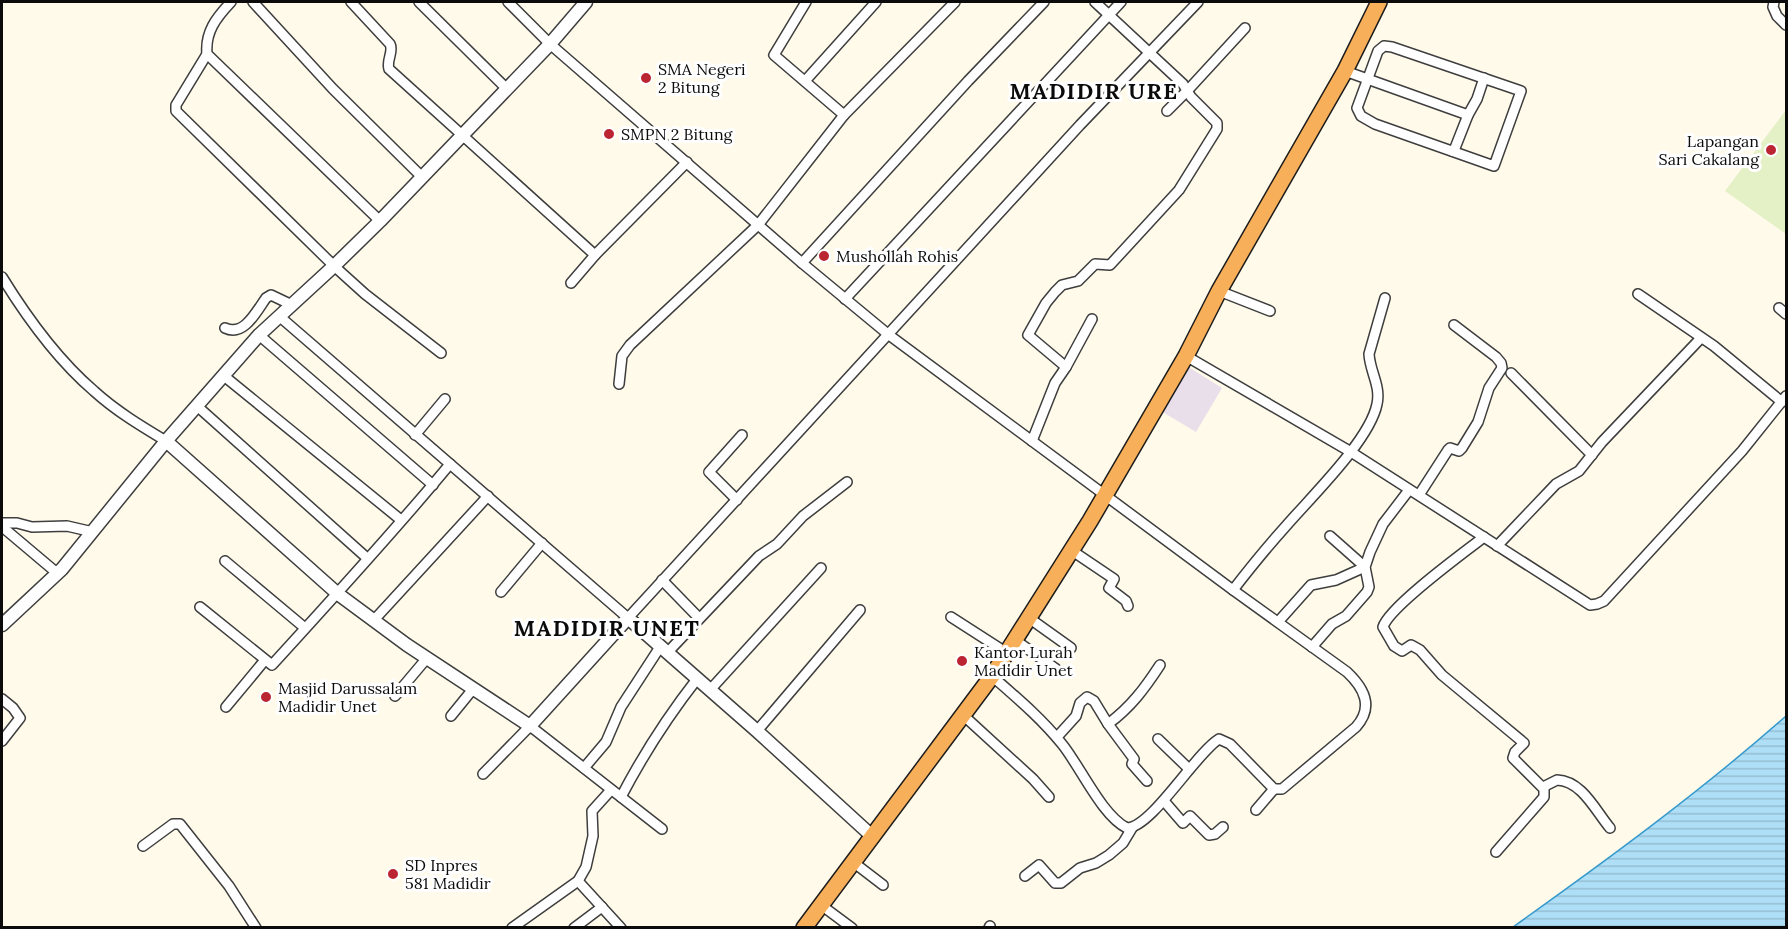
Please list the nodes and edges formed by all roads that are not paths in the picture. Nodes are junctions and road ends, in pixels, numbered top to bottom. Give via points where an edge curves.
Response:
1 (231, 2) edge
2 (254, 2) edge
3 (351, 2) edge
4 (419, 2) edge
5 (508, 2) edge
6 (586, 2) edge
7 (807, 2) edge
8 (876, 2) edge
9 (955, 2) edge
10 (1044, 2) edge
11 (1095, 2) edge
12 (1121, 2) edge
13 (1198, 2) edge
14 (1379, 2) edge
15 (1774, 2) edge
16 (1109, 14) junction
17 (1786, 25) edge
18 (1245, 28) dead end
19 (550, 44) junction
20 (1149, 52) junction
21 (207, 54) junction
22 (1345, 71) junction
23 (1484, 78) junction
24 (1368, 80) junction
25 (805, 81) junction
26 (507, 89) junction
27 (1188, 90) junction
28 (1167, 111) dead end
29 (844, 115) junction
30 (1468, 115) junction
31 (464, 136) junction
32 (1452, 151) junction
33 (687, 162) junction
34 (422, 177) junction
35 (380, 221) junction
36 (758, 225) junction
37 (595, 255) junction
38 (802, 263) junction
39 (334, 266) junction
40 (2, 277) edge
41 (572, 283) dead end
42 (1219, 291) junction
43 (1638, 294) dead end
44 (1385, 298) dead end
45 (845, 299) junction
46 (292, 305) junction
47 (1270, 312) dead end
48 (279, 316) junction
49 (1092, 319) dead end
50 (1454, 325) dead end
51 (225, 328) dead end
52 (259, 335) junction
53 (889, 335) junction
54 (1701, 338) junction
55 (441, 353) dead end
56 (1186, 356) junction
57 (1066, 367) junction
58 (1511, 373) dead end
59 (224, 376) junction
60 (620, 384) dead end
61 (445, 399) dead end
62 (1784, 399) edge
63 (197, 406) junction
64 (415, 435) junction
65 (742, 435) dead end
66 (166, 441) junction
67 (1032, 441) junction
68 (1351, 452) junction
69 (1592, 454) junction
70 (450, 464) junction
71 (847, 482) dead end
72 (433, 485) junction
73 (1409, 490) junction
74 (1105, 495) junction
75 (1419, 495) junction
76 (488, 496) junction
77 (737, 500) junction
78 (401, 520) junction
79 (3, 528) edge
80 (93, 532) junction
81 (1330, 536) dead end
82 (1484, 537) junction
83 (542, 543) junction
84 (1497, 546) junction
85 (1071, 550) junction
86 (368, 558) junction
87 (225, 561) dead end
88 (1365, 567) junction
89 (821, 568) dead end
90 (57, 573) junction
91 (662, 580) junction
92 (1233, 590) junction
93 (501, 592) dead end
94 (338, 594) junction
95 (1128, 606) dead end
96 (200, 607) dead end
97 (860, 610) dead end
98 (951, 617) dead end
99 (628, 618) junction
100 (699, 618) junction
101 (1029, 618) junction
102 (374, 621) junction
103 (1278, 622) junction
104 (2, 625) edge
105 (305, 628) junction
106 (1011, 647) junction
107 (1312, 647) junction
108 (1071, 648) dead end
109 (663, 650) junction
110 (427, 658) junction
111 (266, 660) junction
112 (1160, 665) dead end
113 (1056, 669) dead end
114 (992, 676) junction
115 (697, 679) junction
116 (473, 689) junction
117 (710, 690) junction
118 (395, 696) dead end
119 (2, 699) edge
120 (226, 707) dead end
121 (963, 715) junction
122 (451, 716) dead end
123 (1108, 723) junction
124 (530, 726) junction
125 (757, 731) junction
126 (1057, 737) junction
127 (1158, 739) dead end
128 (2, 741) edge
129 (584, 768) junction
130 (1189, 769) junction
131 (483, 774) dead end
132 (1147, 781) dead end
133 (1543, 788) junction
134 (1274, 789) junction
135 (611, 790) junction
136 (621, 797) junction
137 (1049, 797) dead end
138 (1164, 801) junction
139 (1256, 810) dead end
140 (1223, 827) dead end
141 (1132, 828) junction
142 (1610, 828) dead end
143 (662, 829) dead end
144 (873, 837) junction
145 (143, 846) dead end
146 (1496, 852) dead end
147 (853, 862) junction
148 (1025, 876) dead end
149 (578, 881) junction
150 (883, 885) dead end
151 (821, 905) junction
152 (602, 907) junction
153 (256, 927) edge
154 (512, 927) edge
155 (574, 927) edge
156 (621, 927) edge
157 (804, 927) edge
158 (852, 927) edge

1 - 21 street via 213,22
2 - 34 street via 333,89
3 - 31 street via 390,44 389,69
4 - 26 street
5 - 19 street
6 - 19 street
7 - 25 street via 774,55
8 - 25 street
9 - 29 street
10 - 38 street
11 - 16 street
12 - 16 street
13 - 20 street
14 - 22 highway
15 - 17 street via 1777,16
16 - 20 street
16 - 45 street
18 - 27 street
19 - 26 street
19 - 33 street
20 - 27 street
20 - 53 street
21 - 35 street
21 - 39 street via 176,111
22 - 24 street
22 - 42 highway
23 - 24 street via 1384,46 1378,51
23 - 30 street
23 - 32 street via 1521,91 1494,166
24 - 30 street
24 - 32 street via 1357,108 1360,116
25 - 29 street
26 - 31 street
27 - 28 street
27 - 57 street via 1218,126 1179,190 1110,264 1095,264 1078,281 1062,285 1054,292 1028,335
29 - 36 street
30 - 32 street
31 - 34 street
31 - 37 street
33 - 36 street
33 - 37 street
34 - 35 street
35 - 39 street
36 - 38 street
36 - 60 street via 630,345 622,356
37 - 41 street
38 - 45 street
39 - 46 street
39 - 55 street
40 - 66 street via 25,311 93,391
42 - 47 street
42 - 56 highway
43 - 54 street
44 - 68 street via 1369,354 1379,395 1376,408
45 - 53 street
46 - 48 street
46 - 51 street via 271,294 239,330
48 - 52 street
48 - 64 street
49 - 57 street
50 - 75 street via 1496,357 1502,368 1462,448 1448,450
52 - 59 street
52 - 72 street
53 - 67 street
53 - 77 street
54 - 62 street
54 - 69 street
56 - 68 street
56 - 74 highway
57 - 67 street via 1055,383
58 - 69 street
59 - 63 street
59 - 78 street
61 - 64 street
62 - 84 street via 1742,452 1604,601 1590,605
63 - 66 street
63 - 86 street
64 - 70 street
65 - 77 street via 709,472
66 - 80 street
66 - 94 street
67 - 74 street
68 - 73 street
68 - 92 street
69 - 84 street via 1579,471 1556,484
70 - 72 street
70 - 76 street
71 - 100 street via 759,556
72 - 78 street
73 - 75 street
73 - 88 street via 1383,524
74 - 85 highway
74 - 92 street
75 - 82 street
76 - 83 street
76 - 102 street
77 - 91 street
78 - 86 street
79 - 80 street via 17,523
79 - 90 street
80 - 90 street
81 - 88 street
82 - 84 street
82 - 133 street via 1415,591 1383,623 1383,631 1399,651 1411,645 1417,647 1442,675 1521,739 1523,745 1513,758
83 - 93 street
83 - 99 street
85 - 95 street via 1114,579 1109,588
85 - 101 highway
86 - 94 street
87 - 105 street
88 - 103 street via 1336,580 1311,585
88 - 107 street via 1367,592
89 - 117 street
90 - 104 street
91 - 99 street
91 - 100 street
92 - 103 street
94 - 102 street
94 - 105 street
96 - 111 street
97 - 125 street
98 - 106 street
99 - 109 street
99 - 124 street
100 - 109 street
101 - 106 highway
101 - 108 street
102 - 110 street
103 - 107 street
105 - 111 street via 272,665
106 - 113 street
106 - 114 highway
107 - 134 street via 1356,681 1365,699 1366,712 1356,727 1282,789
109 - 115 street
109 - 129 street via 621,707 606,742
110 - 116 street
110 - 118 street
111 - 120 street
112 - 123 street via 1125,712
114 - 121 highway
114 - 126 street via 1038,715
115 - 117 street
115 - 136 street via 651,743
116 - 122 street
116 - 124 street
117 - 125 street
119 - 128 street via 20,718
121 - 137 street
121 - 144 highway
123 - 126 street via 1087,697
123 - 132 street
124 - 129 street
124 - 131 street
125 - 144 street
126 - 141 street via 1100,801 1122,825
127 - 130 street
129 - 135 street
130 - 134 street via 1216,741 1223,740
130 - 138 street
133 - 142 street via 1557,780 1572,785 1585,794
133 - 146 street via 1544,797
134 - 139 street
135 - 136 street
135 - 149 street via 592,811 586,867
136 - 143 street
138 - 140 street via 1183,823 1190,816 1209,835
138 - 141 street
141 - 148 street via 1109,855 1080,868 1061,884 1055,883 1039,865
144 - 147 highway
145 - 153 street via 173,824 180,824
147 - 150 street
147 - 151 highway
149 - 152 street
149 - 154 street
151 - 157 highway
151 - 158 street
152 - 155 street
152 - 156 street

